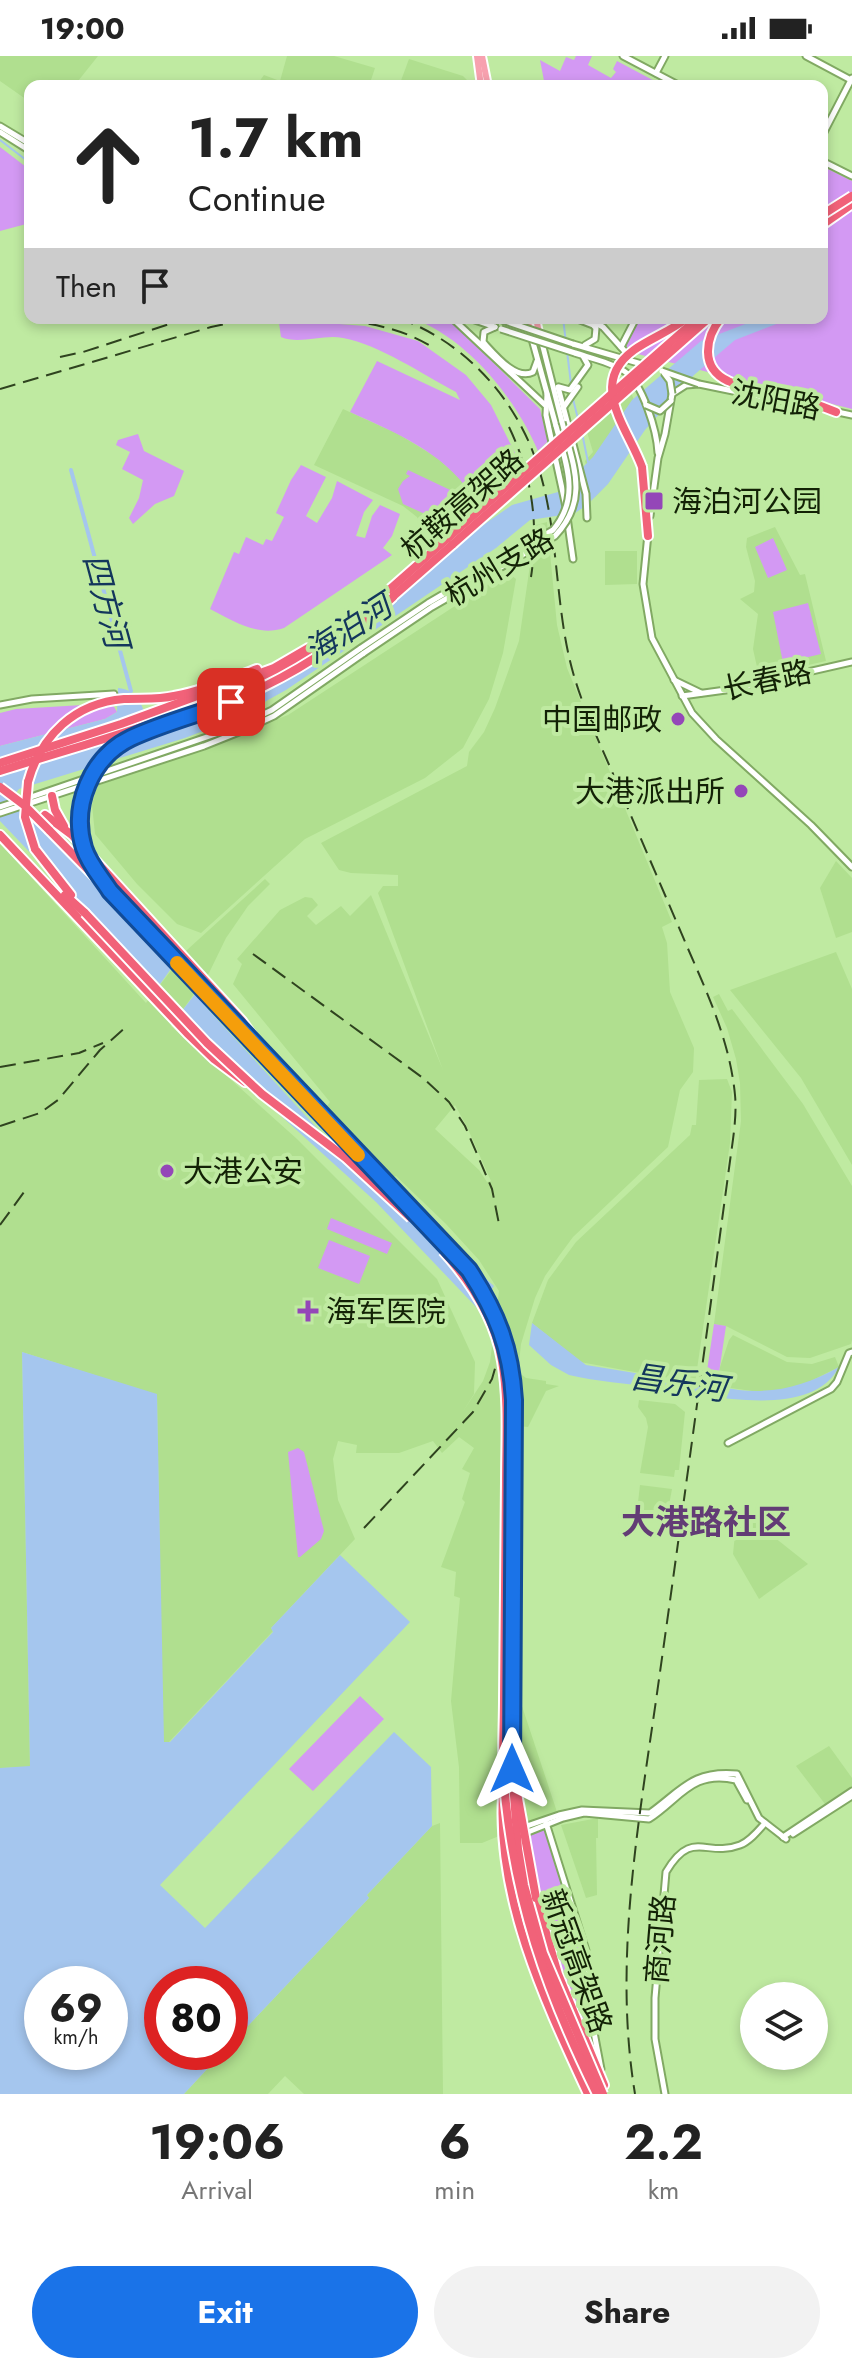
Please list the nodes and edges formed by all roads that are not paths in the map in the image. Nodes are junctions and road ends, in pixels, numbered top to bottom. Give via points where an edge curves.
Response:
1 (480, 56) edge
2 (623, 56) edge
3 (665, 56) edge
4 (806, 56) edge
5 (656, 73) junction
6 (852, 79) edge
7 (481, 80) edge
8 (486, 80) edge
9 (669, 80) edge
10 (828, 125) edge
11 (0, 129) edge
12 (24, 141) edge
13 (24, 147) edge
14 (828, 164) edge
15 (852, 176) edge
16 (852, 196) edge
17 (852, 204) edge
18 (828, 211) edge
19 (828, 221) edge
20 (458, 324) edge
21 (486, 324) edge
22 (513, 324) edge
23 (528, 324) edge
24 (537, 324) edge
25 (590, 324) edge
26 (597, 324) edge
27 (633, 324) edge
28 (677, 324) edge
29 (691, 324) edge
30 (702, 324) edge
31 (718, 324) edge
32 (498, 328) junction
33 (531, 335) joint
34 (540, 338) joint
35 (576, 345) junction
36 (621, 347) junction
37 (579, 354) junction
38 (537, 361) junction
39 (635, 361) junction
40 (604, 363) junction
41 (659, 369) junction
42 (552, 381) junction
43 (699, 384) junction
44 (577, 385) junction
45 (558, 387) junction
46 (547, 394) junction
47 (672, 398) junction
48 (565, 404) junction
49 (545, 405) junction
50 (646, 405) junction
51 (836, 412) junction
52 (852, 415) edge
53 (561, 423) junction
54 (658, 458) junction
55 (587, 518) dead end
56 (648, 536) junction
57 (448, 538) junction
58 (573, 559) dead end
59 (393, 597) junction
60 (363, 651) junction
61 (852, 662) edge
62 (673, 680) junction
63 (114, 694) dead end
64 (702, 694) junction
65 (682, 696) junction
66 (0, 705) edge
67 (0, 763) edge
68 (0, 771) edge
69 (0, 787) edge
70 (52, 796) junction
71 (26, 802) junction
72 (0, 810) edge
73 (45, 815) dead end
74 (66, 830) junction
75 (0, 832) edge
76 (852, 867) edge
77 (110, 891) junction
78 (85, 913) junction
79 (273, 1065) junction
80 (262, 1094) junction
81 (850, 1352) edge
82 (728, 1443) dead end
83 (512, 1769) junction
84 (736, 1777) junction
85 (504, 1779) junction
86 (852, 1794) edge
87 (545, 1822) junction
88 (763, 1823) junction
89 (769, 1830) junction
90 (521, 1832) junction
91 (756, 1832) junction
92 (784, 1838) junction
93 (742, 1844) junction
94 (605, 2091) edge
95 (592, 2094) edge
96 (665, 2094) edge

1 - 7 main road
1 - 8 main road
2 - 5 main road
3 - 5 main road
4 - 6 main road
5 - 9 main road
6 - 10 main road
11 - 12 main road
11 - 13 main road
14 - 15 main road
16 - 18 highway, bridge
17 - 19 highway
20 - 49 main road
21 - 32 main road
22 - 35 main road, 沈阳路, bridge
23 - 33 main road
24 - 34 main road
25 - 35 main road via 597,332 593,342
26 - 36 main road
27 - 36 main road
28 - 56 highway, bridge via 628,355 612,382 615,410 642,467
29 - 57 highway, 杭鞍高架路, bridge
30 - 59 highway, 杭鞍高架路, bridge
31 - 51 highway via 707,343 709,360 728,382
32 - 37 main road, bridge
32 - 38 main road via 484,332 483,342 519,374 533,372
33 - 38 main road, 杭州支路
34 - 42 main road, 杭州支路
35 - 39 main road, 沈阳路
36 - 39 main road
37 - 40 main road
37 - 44 main road via 588,365
38 - 46 main road, 杭州支路
39 - 41 main road, 沈阳路
40 - 44 main road
40 - 50 main road via 629,375
41 - 43 main road, 沈阳路, bridge
41 - 47 main road, bridge via 670,381
42 - 45 main road
42 - 53 main road, 杭州支路
43 - 47 main road, bridge via 686,385
43 - 51 main road, 沈阳路
44 - 45 main road via 570,390
44 - 48 main road
45 - 48 main road
46 - 49 main road
46 - 53 main road, 杭州支路
47 - 50 main road, bridge via 660,411
47 - 54 main road, bridge
48 - 53 main road
49 - 58 main road, bridge
50 - 54 main road
51 - 52 main road, 沈阳路
53 - 55 main road, bridge via 586,494
53 - 60 main road, 杭州支路, bridge via 576,479 569,521 555,536
54 - 56 main road
56 - 62 main road via 645,608 652,638
57 - 67 highway, 杭鞍高架路 via 336,632 274,668
57 - 78 highway, bridge via 333,628 278,661 173,697 102,702 54,731 32,766 25,817 42,861
59 - 68 highway, 杭鞍高架路, bridge via 341,638 280,674 205,706
59 - 77 highway, bridge via 347,637 282,677 231,702 130,738 97,766 83,793 79,820 88,857
60 - 70 main road, 杭州支路 via 274,716 244,730
60 - 71 main road, 杭州支路 via 236,727
61 - 64 main road, 长春路
62 - 64 main road
62 - 65 main road
63 - 66 main road
64 - 65 main road, 长春路
65 - 76 main road via 716,739
69 - 77 highway, bridge
70 - 71 main road, 杭州支路
70 - 74 highway
71 - 72 main road, 杭州支路
73 - 74 highway
74 - 79 highway, bridge via 242,1021
75 - 78 highway
75 - 80 highway, bridge via 205,1050
77 - 79 highway, 新冠高架路, bridge
78 - 80 highway, 新冠高架路, bridge
79 - 83 highway, 新冠高架路, bridge via 469,1270 492,1305 504,1337 514,1400
80 - 85 highway, 新冠高架路, bridge via 346,1158 434,1241 468,1281 495,1333 507,1424
81 - 82 main road via 831,1389
83 - 94 highway, bridge via 536,1898 558,1974
83 - 94 highway, 新冠高架路, bridge via 524,1885 543,1953
84 - 87 main road via 704,1779 649,1819 584,1813
84 - 87 main road via 713,1773 694,1779 650,1813 582,1810
84 - 88 main road
85 - 95 highway, 新冠高架路, bridge via 517,1883 531,1938
85 - 95 highway, bridge via 504,1849 522,1931 543,1991
86 - 92 main road
87 - 90 main road
87 - 94 main road via 588,1957 589,2006
88 - 89 main road
88 - 91 main road
88 - 92 main road
88 - 93 main road
89 - 91 main road
89 - 92 main road
90 - 94 main road via 544,1950
90 - 95 main road via 505,1838 518,1907 534,1959
91 - 93 main road
93 - 96 main road, 商河路 via 688,1848 666,1872 655,1998 655,2039

